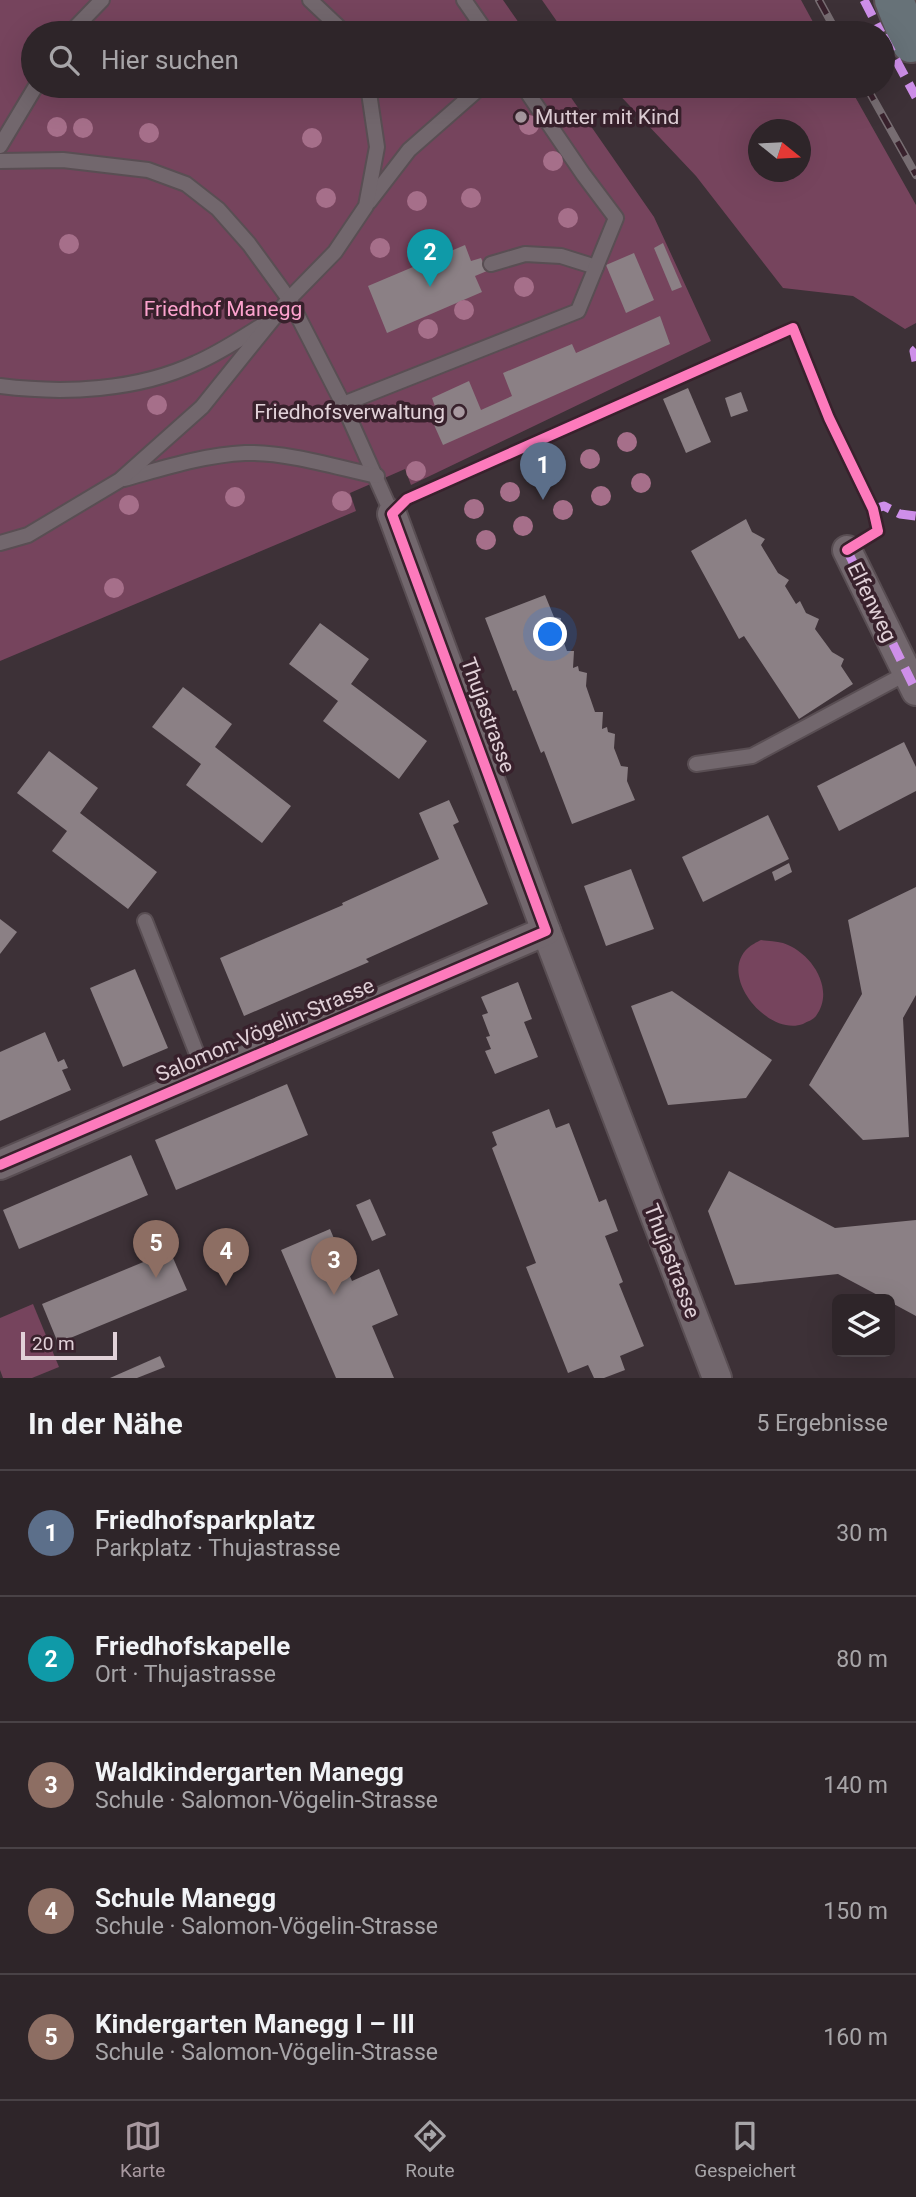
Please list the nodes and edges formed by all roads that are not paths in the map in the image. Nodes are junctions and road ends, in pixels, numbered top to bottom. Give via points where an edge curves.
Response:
1 (102, 0) edge
2 (310, 0) edge
3 (464, 0) edge
4 (894, 0) edge
5 (82, 21) edge
6 (332, 21) edge
7 (479, 21) edge
8 (911, 43) dead end
9 (29, 98) edge
10 (370, 98) edge
11 (468, 98) edge
12 (531, 98) edge
13 (0, 146) edge
14 (0, 161) edge
15 (366, 206) junction
16 (491, 264) dead end
17 (596, 267) junction
18 (289, 299) junction
19 (273, 318) junction
20 (0, 386) edge
21 (343, 404) junction
22 (377, 476) junction
23 (120, 480) junction
24 (392, 514) joint
25 (0, 543) edge
26 (847, 550) dead end
27 (912, 682) edge
28 (696, 764) dead end
29 (145, 921) dead end
30 (546, 930) junction
31 (206, 1077) junction
32 (0, 1165) edge
33 (717, 1378) edge

1 - 5 lane
2 - 6 lane
3 - 7 lane
4 - 8 highway
9 - 13 lane
10 - 15 lane via 377,147
11 - 15 lane via 409,150
12 - 17 lane via 616,218
14 - 18 lane via 63,160 148,170 186,184 218,209
15 - 18 lane via 335,252
16 - 17 lane via 524,254 561,256
17 - 21 lane via 578,312
18 - 19 lane
18 - 21 lane
19 - 20 lane via 195,364 146,380 89,389
19 - 23 lane via 202,407
21 - 22 lane
22 - 23 lane via 247,453 199,459
22 - 24 lane
23 - 25 lane via 28,535
24 - 30 street, Thujastrasse
26 - 27 street, Elfenweg
27 - 28 lane via 752,755
29 - 31 lane
30 - 31 street, Salomon-Vögelin-Strasse
30 - 33 street, Thujastrasse
31 - 32 street, Salomon-Vögelin-Strasse

